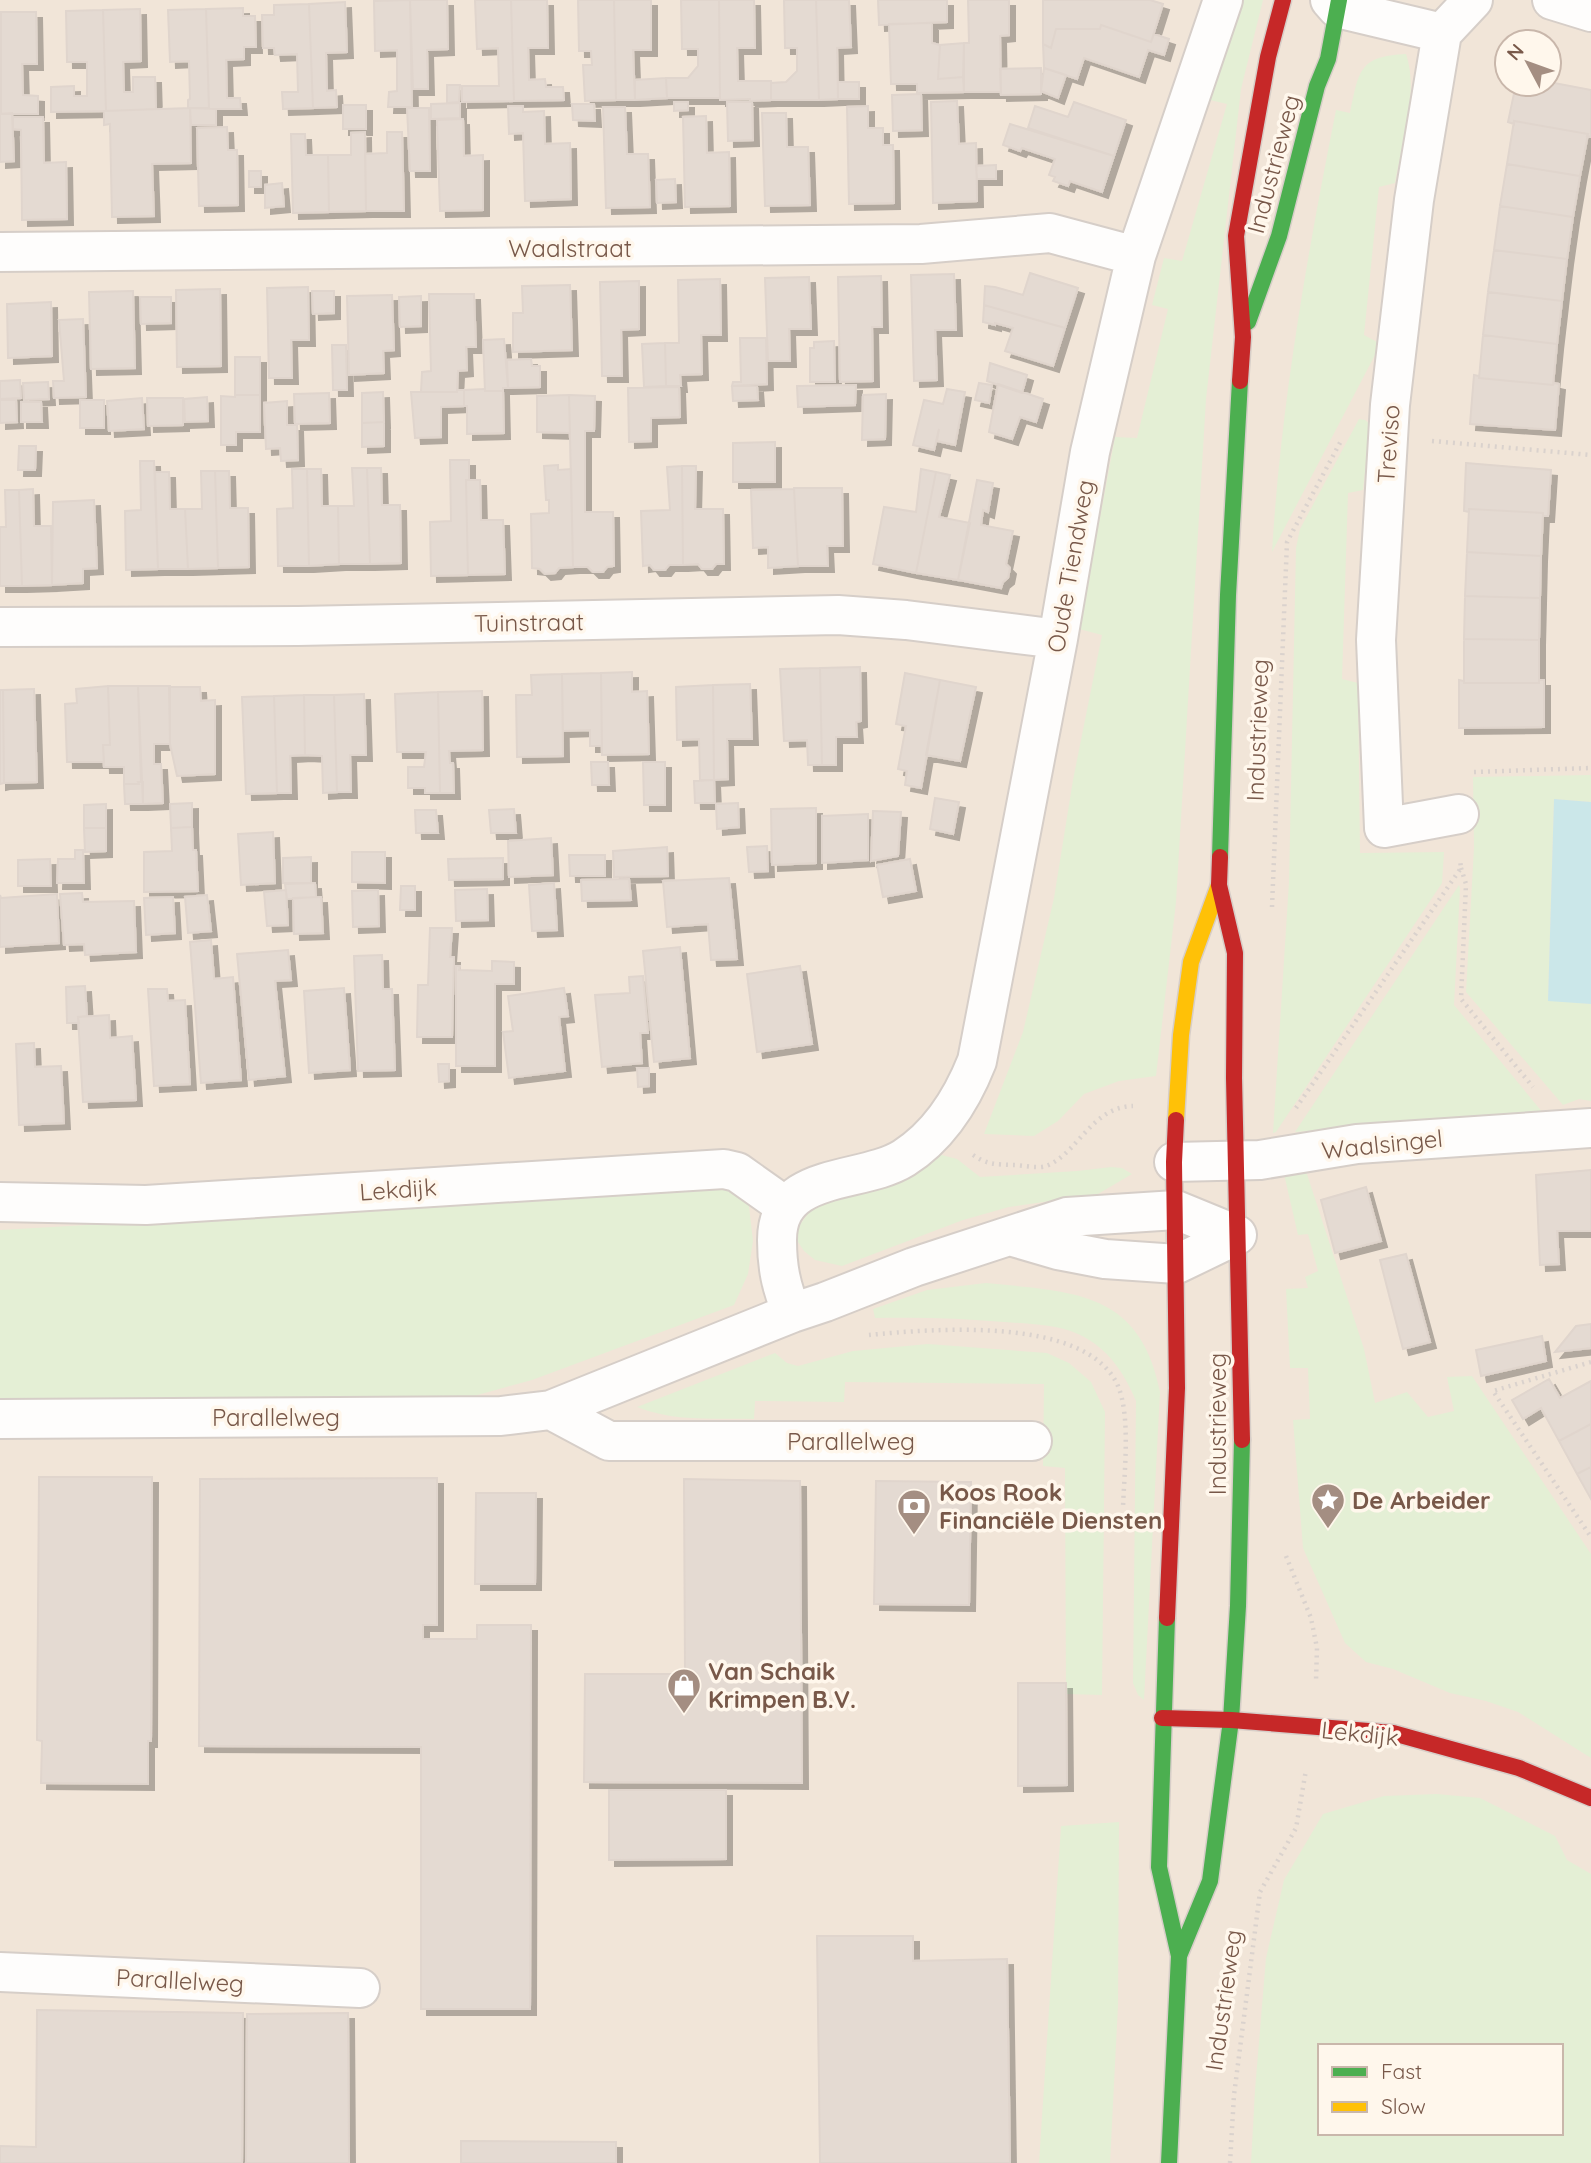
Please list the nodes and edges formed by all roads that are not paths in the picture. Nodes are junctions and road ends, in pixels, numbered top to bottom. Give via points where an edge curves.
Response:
1 (1223, 0) edge
2 (1283, 0) edge
3 (1473, 0) edge
4 (1552, 0) edge
5 (1335, 3) edge
6 (1591, 12) edge
7 (1441, 33) junction
8 (0, 252) edge
9 (1136, 256) junction
10 (1243, 337) junction
11 (0, 627) edge
12 (1058, 639) junction
13 (1459, 814) road end
14 (1219, 885) junction
15 (1579, 1128) edge
16 (1248, 1161) junction
17 (1174, 1162) junction
18 (0, 1202) edge
19 (785, 1206) junction
20 (1175, 1210) junction
21 (1237, 1235) junction
22 (1010, 1236) junction
23 (1177, 1264) junction
24 (792, 1313) junction
25 (551, 1410) junction
26 (0, 1419) edge
27 (1032, 1441) dead end
28 (1162, 1718) junction
29 (1231, 1720) junction
30 (1591, 1798) edge
31 (1179, 1956) junction
32 (0, 1972) edge
33 (360, 1988) dead end
34 (1169, 2163) edge

1 - 9 street, Oude Tiendweg
2 - 10 street, Industrieweg via 1265,70 1236,236
3 - 7 street
4 - 6 street
5 - 7 street
5 - 10 street, Industrieweg via 1328,59 1279,236
7 - 13 street, Treviso via 1414,201 1390,421 1376,640 1384,828
8 - 9 street, Waalstraat via 894,244 1050,233
9 - 12 street, Oude Tiendweg via 1090,452
10 - 14 street, Industrieweg via 1228,595
11 - 12 street, Tuinstraat via 838,615
12 - 19 street, Oude Tiendweg via 977,1060 965,1092 936,1132 903,1158 801,1191
14 - 16 street, Industrieweg via 1235,953
14 - 17 street, Industrieweg via 1191,962 1181,1035
15 - 16 street, Waalsingel via 1357,1144
16 - 17 street, Waalsingel
16 - 21 street, Industrieweg
17 - 20 street, Industrieweg
18 - 19 street, Lekdijk via 146,1205 724,1169 737,1172
19 - 24 street via 777,1223 777,1256 781,1288
20 - 21 street, Parallelweg
20 - 22 street, Parallelweg via 1067,1217
20 - 23 street, Industrieweg
21 - 23 street
21 - 29 street, Industrieweg via 1242,1445
22 - 23 street via 1105,1259
22 - 24 street, Parallelweg
23 - 28 street, Industrieweg via 1177,1388
24 - 25 street, Parallelweg
25 - 26 street, Parallelweg via 501,1416
25 - 27 street, Parallelweg via 610,1441
28 - 29 street, Lekdijk
28 - 31 street, Industrieweg via 1159,1867
29 - 30 street, Lekdijk via 1393,1732 1519,1768
29 - 31 street, Industrieweg via 1209,1881
31 - 34 street, Industrieweg
32 - 33 street, Parallelweg

